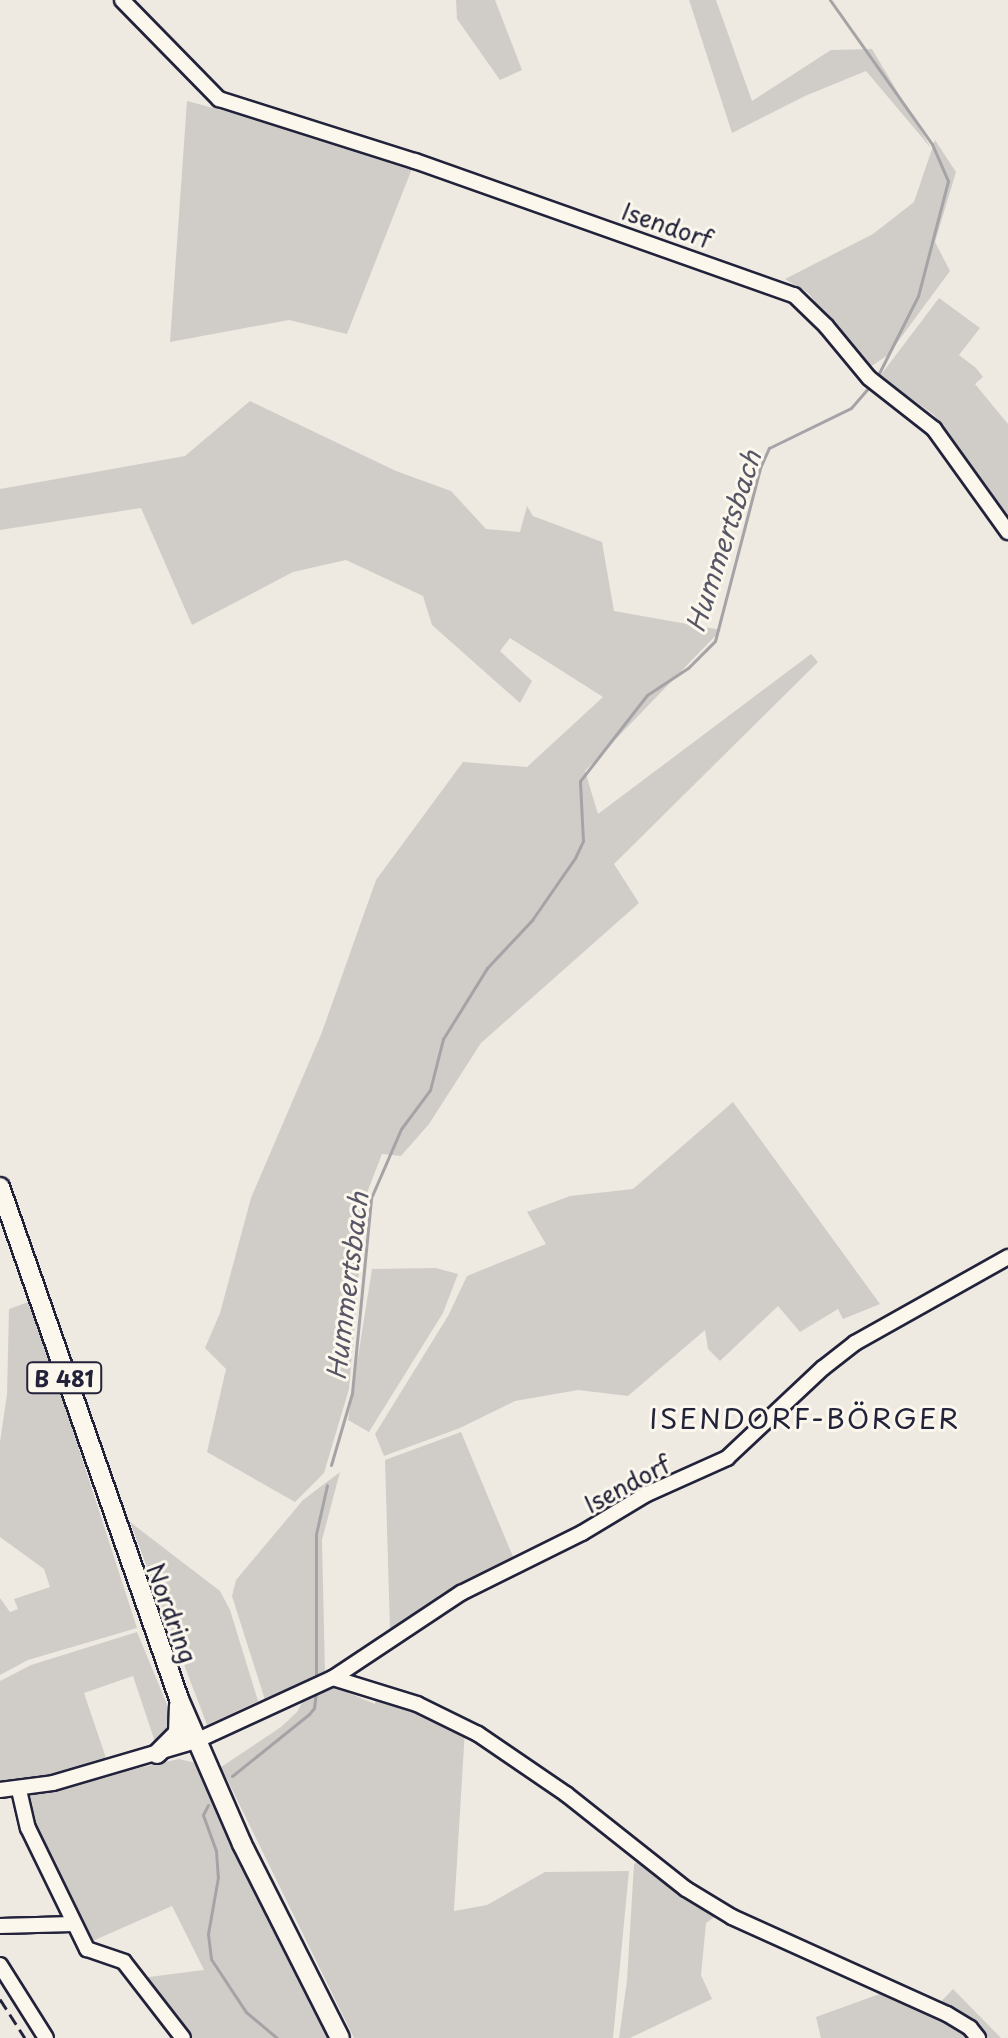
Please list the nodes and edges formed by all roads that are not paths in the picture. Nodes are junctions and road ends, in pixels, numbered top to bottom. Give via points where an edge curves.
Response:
1 (122, 0) edge
2 (1008, 532) edge
3 (0, 1187) edge
4 (1008, 1257) edge
5 (329, 1681) junction
6 (179, 1699) junction
7 (196, 1741) junction
8 (157, 1754) junction
9 (0, 1790) edge
10 (19, 1790) junction
11 (73, 1924) junction
12 (0, 1926) edge
13 (0, 1965) edge
14 (46, 2038) edge
15 (183, 2038) edge
16 (340, 2038) edge
17 (978, 2038) edge

1 - 2 street, Isendorf via 219,99 784,289 811,309 874,382 934,429
3 - 6 main road, Nordring / B 481
4 - 5 street, Isendorf via 855,1343 727,1458 647,1494 461,1593
5 - 7 street, Isendorf
5 - 17 street via 417,1704 478,1734 566,1794 686,1889 732,1917 947,2014
6 - 7 main road, Nordring / B 481
6 - 8 main road via 178,1733
7 - 8 street, Isendorf
7 - 16 main road, Nordring / B 481
8 - 10 street, Isendorf
9 - 10 street, Isendorf
10 - 11 street via 28,1828
11 - 12 street
11 - 15 street via 87,1949 124,1962
13 - 14 street

